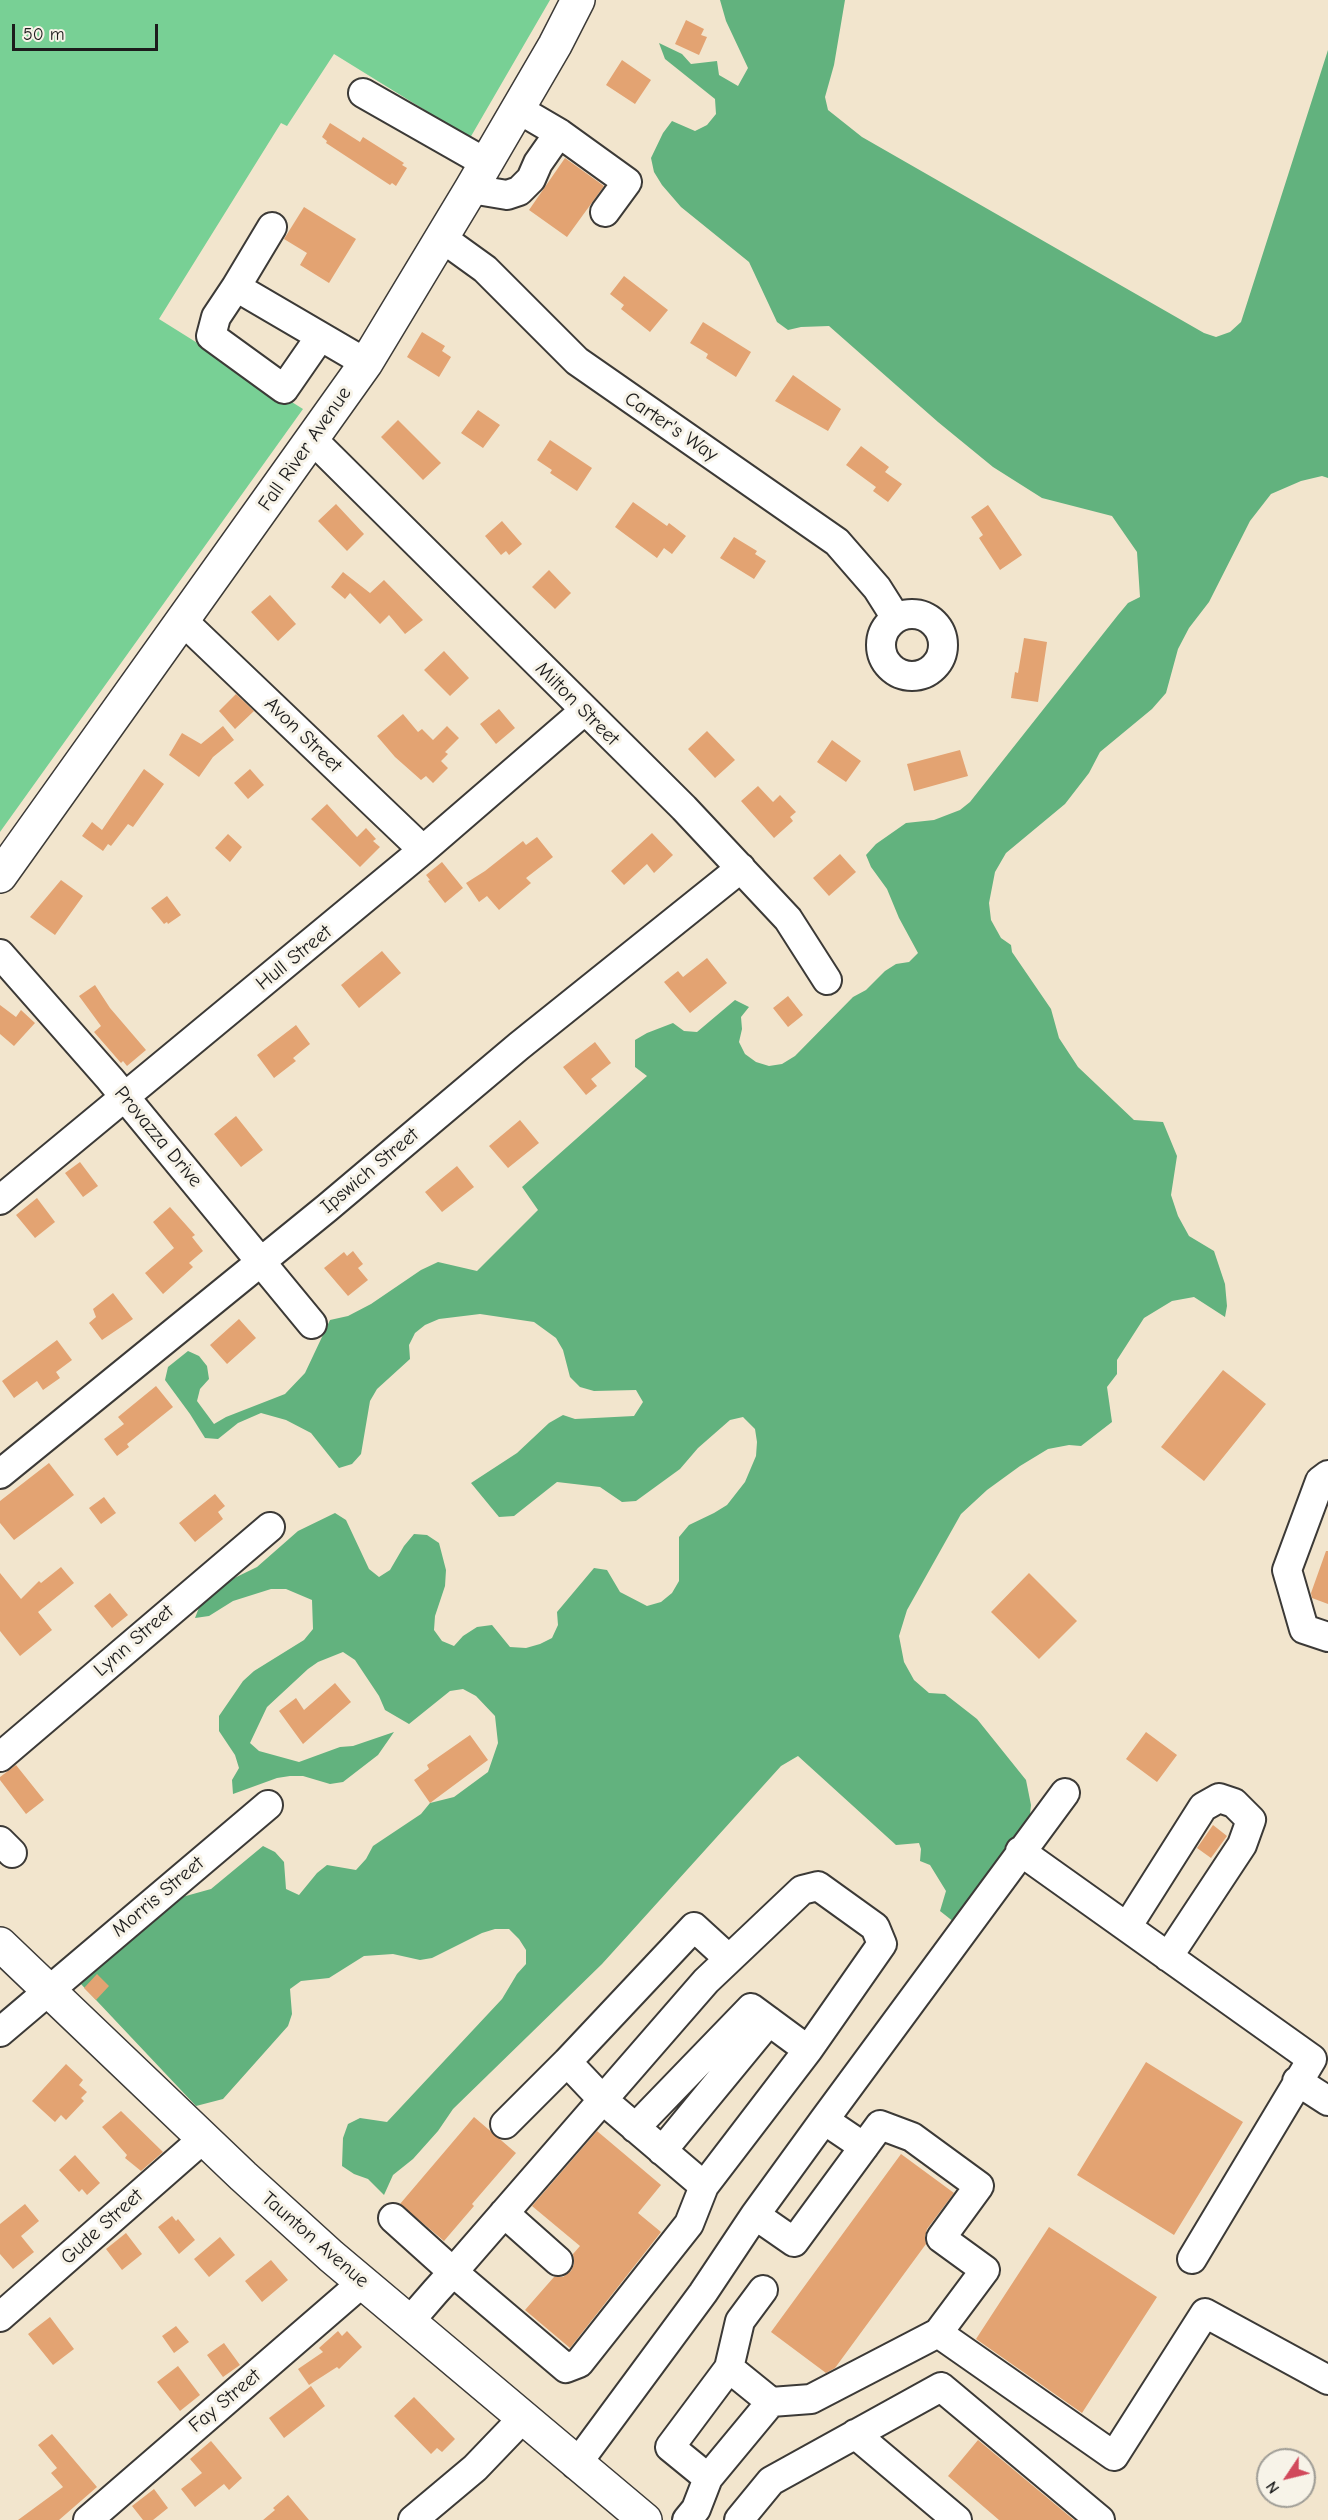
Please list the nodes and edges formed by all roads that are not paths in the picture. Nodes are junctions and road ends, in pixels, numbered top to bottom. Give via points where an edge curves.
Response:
1 (578, 0) edge
2 (363, 93) dead end
3 (518, 109) junction
4 (559, 133) junction
5 (479, 176) junction
6 (605, 212) dead end
7 (272, 227) dead end
8 (442, 238) junction
9 (236, 287) junction
10 (320, 337) junction
11 (366, 363) junction
12 (313, 440) junction
13 (896, 618) dead end
14 (183, 621) junction
15 (584, 711) junction
16 (423, 850) junction
17 (741, 868) junction
18 (0, 876) edge
19 (0, 954) edge
20 (827, 980) dead end
21 (124, 1099) junction
22 (0, 1200) edge
23 (260, 1262) junction
24 (312, 1324) dead end
25 (0, 1474) edge
26 (1328, 1475) edge
27 (270, 1527) dead end
28 (1328, 1637) edge
29 (0, 1757) edge
30 (1065, 1793) dead end
31 (268, 1805) dead end
32 (1020, 1851) junction
33 (1127, 1927) junction
34 (0, 1944) edge
35 (1168, 1957) junction
36 (729, 1959) junction
37 (48, 1989) junction
38 (770, 2022) junction
39 (0, 2032) edge
40 (808, 2050) junction
41 (567, 2062) junction
42 (1297, 2081) junction
43 (603, 2100) junction
44 (1328, 2101) edge
45 (824, 2120) junction
46 (505, 2124) dead end
47 (635, 2128) junction
48 (204, 2138) junction
49 (864, 2148) junction
50 (663, 2151) junction
51 (704, 2186) junction
52 (504, 2213) junction
53 (755, 2215) junction
54 (393, 2218) dead end
55 (1192, 2259) dead end
56 (558, 2261) dead end
57 (453, 2272) junction
58 (363, 2283) junction
59 (763, 2290) dead end
60 (703, 2293) junction
61 (0, 2317) edge
62 (740, 2321) junction
63 (409, 2322) junction
64 (938, 2333) junction
65 (729, 2368) junction
66 (1328, 2380) edge
67 (771, 2402) junction
68 (522, 2419) junction
69 (855, 2434) junction
70 (576, 2465) junction
71 (708, 2478) junction
72 (88, 2520) edge
73 (413, 2520) edge
74 (645, 2520) edge
75 (687, 2520) edge
76 (739, 2520) edge
77 (957, 2520) edge
78 (1100, 2520) edge

1 - 3 main road, Fall River Avenue
2 - 5 street
3 - 4 street
3 - 5 main road, Fall River Avenue
4 - 5 street via 531,179 519,191 507,195
4 - 6 street via 627,182
5 - 8 main road, Fall River Avenue
7 - 9 street
8 - 11 main road, Fall River Avenue
8 - 13 street, Carter's Way via 484,269 577,361 837,542 877,588
9 - 10 street
9 - 10 street via 216,317 211,336 284,389
10 - 11 street
11 - 12 main road, Fall River Avenue
12 - 14 main road, Fall River Avenue
12 - 15 street, Milton Street
14 - 16 street, Avon Street
14 - 18 main road, Fall River Avenue
15 - 16 street, Hull Street
15 - 17 street, Milton Street
16 - 21 street, Hull Street
17 - 20 street, Milton Street via 788,920
17 - 23 street, Ipswich Street
19 - 21 street, Provazza Drive
21 - 22 street, Hull Street
21 - 23 street, Provazza Drive
23 - 24 street, Provazza Drive
23 - 25 street, Ipswich Street
26 - 28 street via 1320,1481 1287,1569 1304,1629
27 - 29 street, Lynn Street
30 - 32 street
31 - 37 street, Morris Street
32 - 33 street
32 - 45 street
33 - 35 street
33 - 35 street via 1203,1807 1219,1798 1234,1803 1251,1820 1242,1845
34 - 37 main road, Taunton Avenue
35 - 42 street via 1312,2059
36 - 40 street via 802,1890 818,1886 874,1927 882,1944
36 - 41 street via 694,1927
36 - 43 street
37 - 39 street, Morris Street
37 - 48 main road, Taunton Avenue
38 - 40 street
38 - 47 street via 752,2008
38 - 50 street
40 - 51 street
41 - 43 street
41 - 46 street
42 - 44 street
42 - 55 street
43 - 47 street
43 - 52 street
45 - 49 street
45 - 53 street
47 - 50 street
48 - 58 main road, Taunton Avenue
48 - 61 street, Gude Street
49 - 53 street via 794,2242
49 - 64 street via 880,2125 912,2137 979,2186 941,2238 985,2270
50 - 51 street
51 - 57 street via 689,2224 579,2363 566,2368
52 - 56 street
52 - 57 street
53 - 60 street
54 - 57 street
57 - 63 street
58 - 63 main road, Taunton Avenue
58 - 72 street, Fay Street
59 - 62 street
60 - 62 street
60 - 70 street
62 - 65 street
63 - 68 main road, Taunton Avenue
64 - 66 street via 1114,2456 1205,2313
64 - 67 street via 811,2399
65 - 67 street
65 - 71 street via 670,2447
67 - 71 street
68 - 70 main road, Taunton Avenue
68 - 73 street via 475,2468
69 - 76 street via 771,2481
69 - 77 street
69 - 78 street via 941,2387
70 - 74 main road, Taunton Avenue
71 - 75 street via 696,2509

